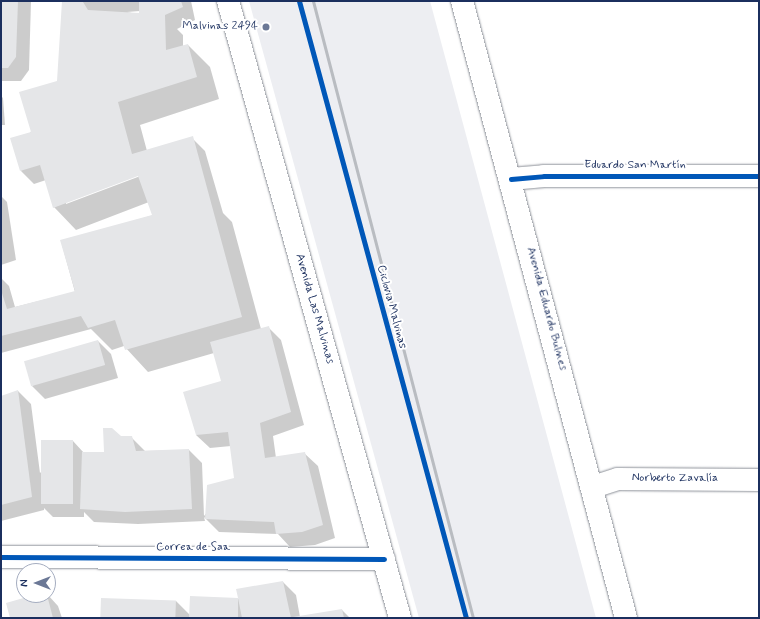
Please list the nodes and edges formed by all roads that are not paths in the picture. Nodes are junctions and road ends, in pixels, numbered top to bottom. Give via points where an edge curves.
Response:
1 (228, 1) edge
2 (462, 1) edge
3 (759, 176) edge
4 (511, 179) junction
5 (759, 480) edge
6 (593, 487) junction
7 (1, 557) edge
8 (384, 560) junction
9 (400, 618) edge
10 (626, 618) edge

1 - 8 main road, Avenida Las Malvinas
2 - 4 main road, Avenida Eduardo Bulnes
3 - 4 main road, Eduardo San Martín via 544,176
4 - 6 main road, Avenida Eduardo Bulnes
5 - 6 main road, Norberto Zavalía via 618,479
6 - 10 main road, Avenida Eduardo Bulnes
7 - 8 main road, Correa de Saa
8 - 9 main road, Avenida Las Malvinas

